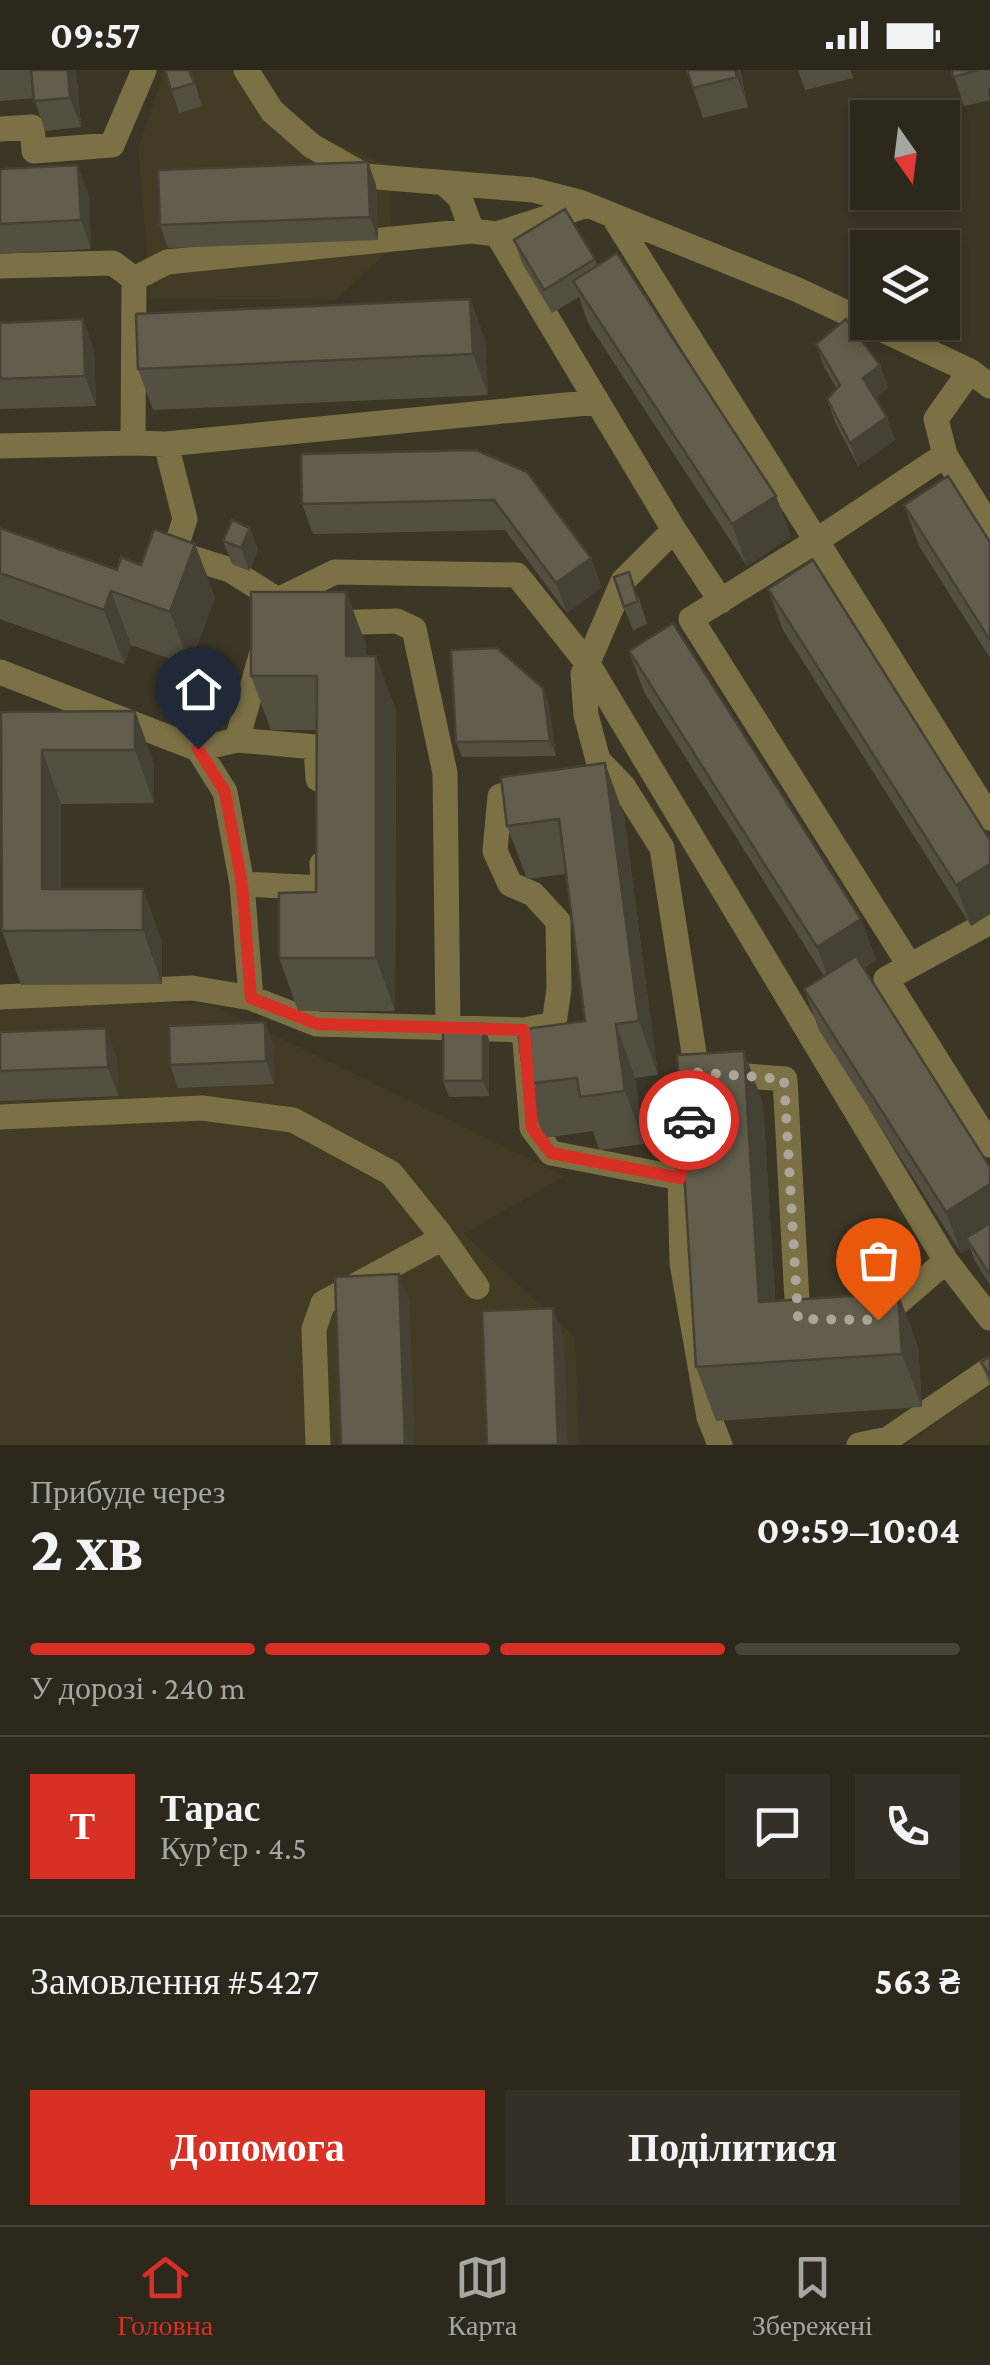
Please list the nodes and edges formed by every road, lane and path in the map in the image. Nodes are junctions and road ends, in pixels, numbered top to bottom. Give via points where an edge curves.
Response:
1 (144, 70) edge
2 (246, 70) edge
3 (0, 129) edge
4 (444, 184) junction
5 (587, 204) junction
6 (613, 216) junction
7 (485, 233) junction
8 (0, 266) edge
9 (134, 279) junction
10 (984, 380) edge
11 (597, 402) junction
12 (133, 443) junction
13 (166, 444) junction
14 (0, 446) edge
15 (945, 455) junction
16 (990, 527) edge
17 (674, 530) junction
18 (816, 541) junction
19 (176, 552) junction
20 (159, 592) edge
21 (721, 601) junction
22 (286, 618) junction
23 (588, 664) junction
24 (0, 672) edge
25 (237, 740) junction
26 (198, 749) junction
27 (622, 786) junction
28 (319, 800) edge
29 (990, 818) edge
30 (320, 835) edge
31 (242, 884) junction
32 (990, 922) edge
33 (910, 966) junction
34 (0, 997) edge
35 (251, 998) junction
36 (448, 1030) junction
37 (524, 1030) junction
38 (826, 1065) junction
39 (692, 1072) junction
40 (784, 1079) junction
41 (0, 1116) edge
42 (990, 1145) edge
43 (680, 1178) junction
44 (442, 1239) junction
45 (946, 1261) junction
46 (476, 1287) dead end
47 (990, 1318) edge
48 (990, 1369) edge
49 (318, 1445) edge
50 (720, 1445) edge
51 (860, 1445) edge

1 - 3 street via 112,145 34,151 32,127
2 - 4 street via 272,111 312,146 365,176
4 - 5 street via 533,190
4 - 7 street
5 - 6 street
5 - 7 street
6 - 10 street via 798,290
6 - 18 street
7 - 9 street via 167,262
7 - 11 street
8 - 9 street via 114,263
9 - 12 street
10 - 15 street via 936,419
11 - 13 street
11 - 17 street
12 - 13 street
12 - 14 street
13 - 19 street via 185,519
15 - 16 street
15 - 18 street
17 - 21 street
17 - 23 street via 623,581
18 - 21 street
18 - 29 street
19 - 20 street
19 - 22 street via 230,570
21 - 33 street via 690,619
22 - 23 street via 335,572 517,574
22 - 25 street
22 - 36 street via 397,622 414,629 445,773
23 - 27 street via 586,715 598,760
23 - 38 street
24 - 26 street
25 - 26 street
25 - 28 street via 316,747
26 - 31 street via 225,792
27 - 37 street via 568,782 500,796 495,851 510,884 533,894 558,921 554,1024
27 - 39 street via 662,848
30 - 31 street via 323,888
31 - 35 street
32 - 33 street
33 - 42 street via 886,979
34 - 35 street via 192,988
35 - 36 street via 317,1024
36 - 37 street
37 - 43 street via 532,1128 551,1153
38 - 40 street
38 - 45 street
39 - 40 street
39 - 43 street
40 - 45 street via 798,1319 878,1320
41 - 44 street via 202,1108 293,1120 390,1172
43 - 50 street via 682,1263 709,1418
44 - 46 street
44 - 49 street via 322,1303 314,1329
45 - 47 street
48 - 51 street via 888,1439

